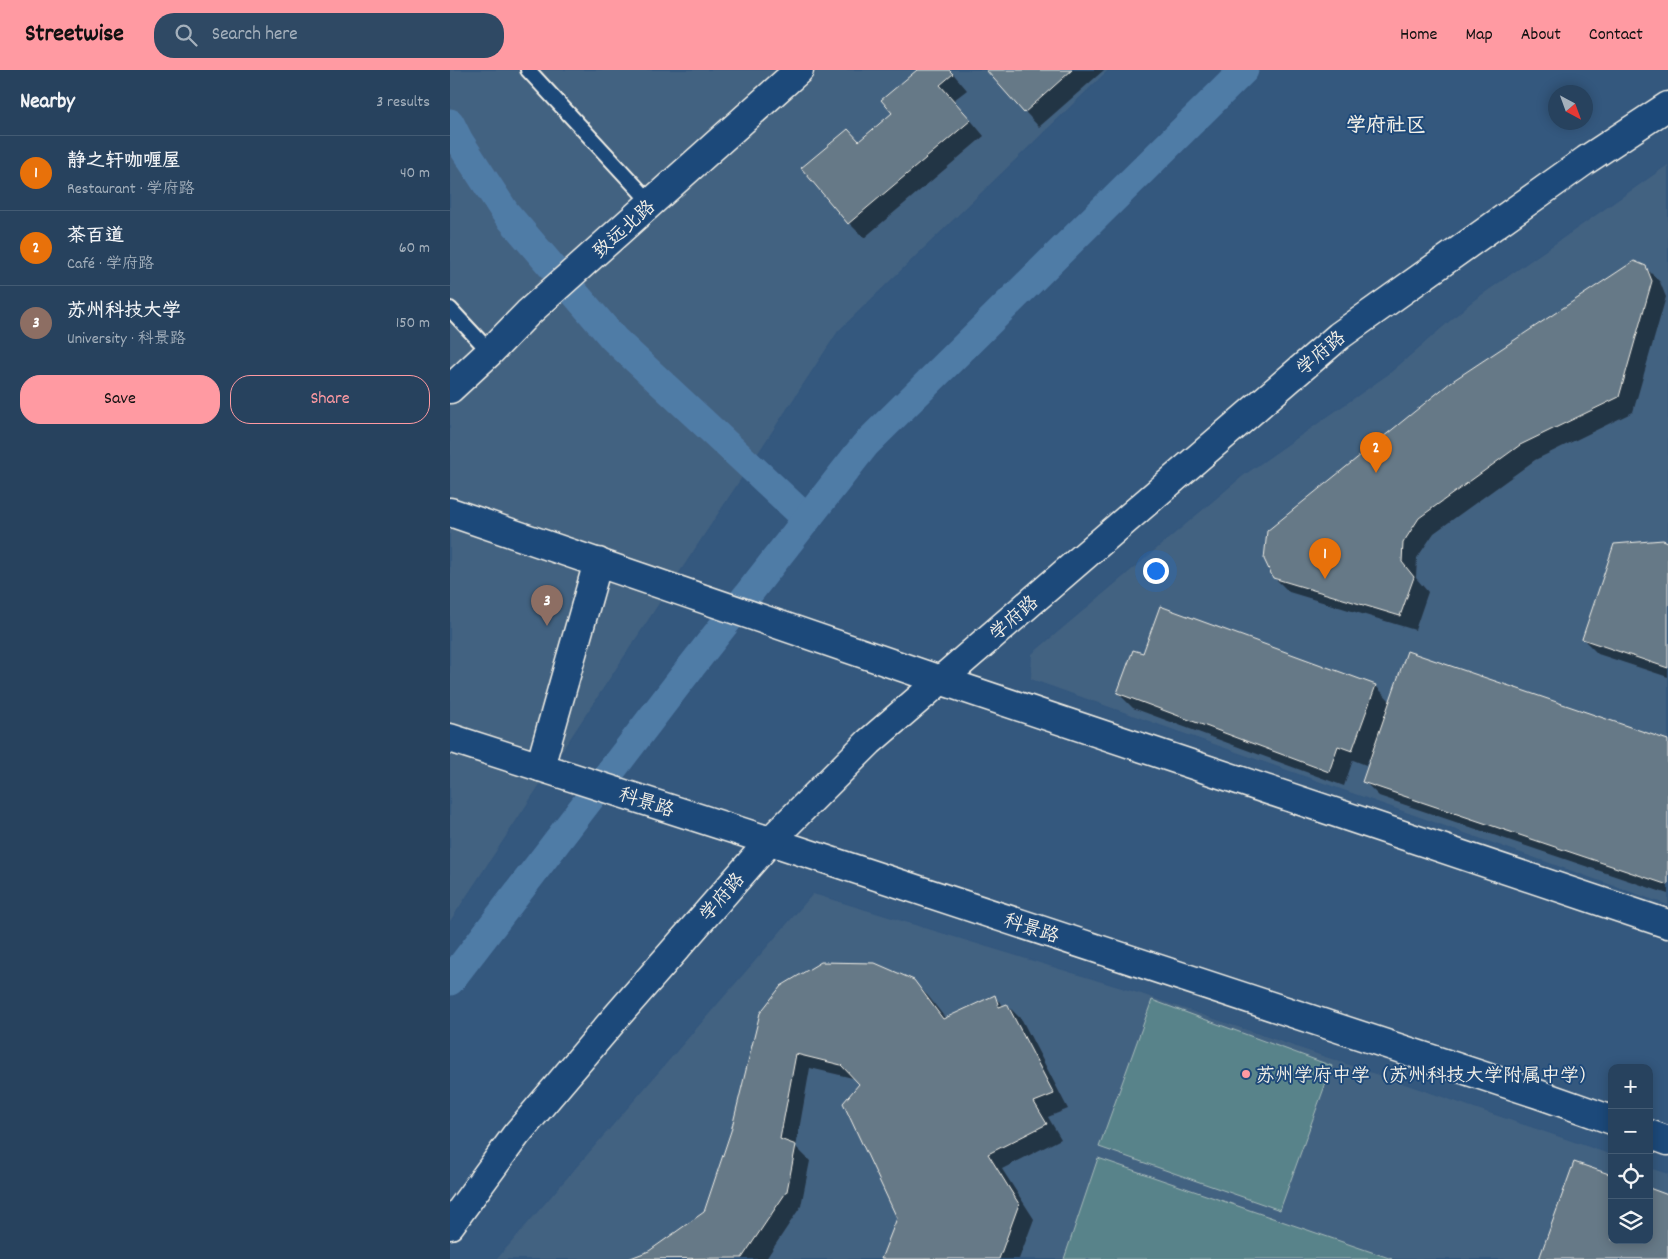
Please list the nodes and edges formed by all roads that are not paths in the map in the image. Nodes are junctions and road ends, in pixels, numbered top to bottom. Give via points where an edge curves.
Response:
1 (528, 70) edge
2 (798, 70) edge
3 (1668, 106) edge
4 (651, 203) junction
5 (450, 309) edge
6 (490, 352) junction
7 (450, 389) edge
8 (450, 512) edge
9 (598, 562) junction
10 (940, 680) junction
11 (450, 738) edge
12 (540, 767) junction
13 (770, 841) junction
14 (1668, 924) edge
15 (1608, 1119) edge
16 (1653, 1135) edge
17 (1668, 1141) edge
18 (450, 1225) edge

1 - 4 lane
2 - 4 street, 致远北路
3 - 10 street, 学府路 via 1586,160 1338,336
4 - 6 street, 致远北路 via 528,313
5 - 6 lane
6 - 7 street, 致远北路
8 - 9 street
9 - 10 street
9 - 12 street
10 - 13 street, 学府路 via 869,742
10 - 14 street
11 - 12 street, 科景路
12 - 13 street, 科景路
13 - 15 street, 科景路
13 - 18 street, 学府路 via 516,1135
16 - 17 street

